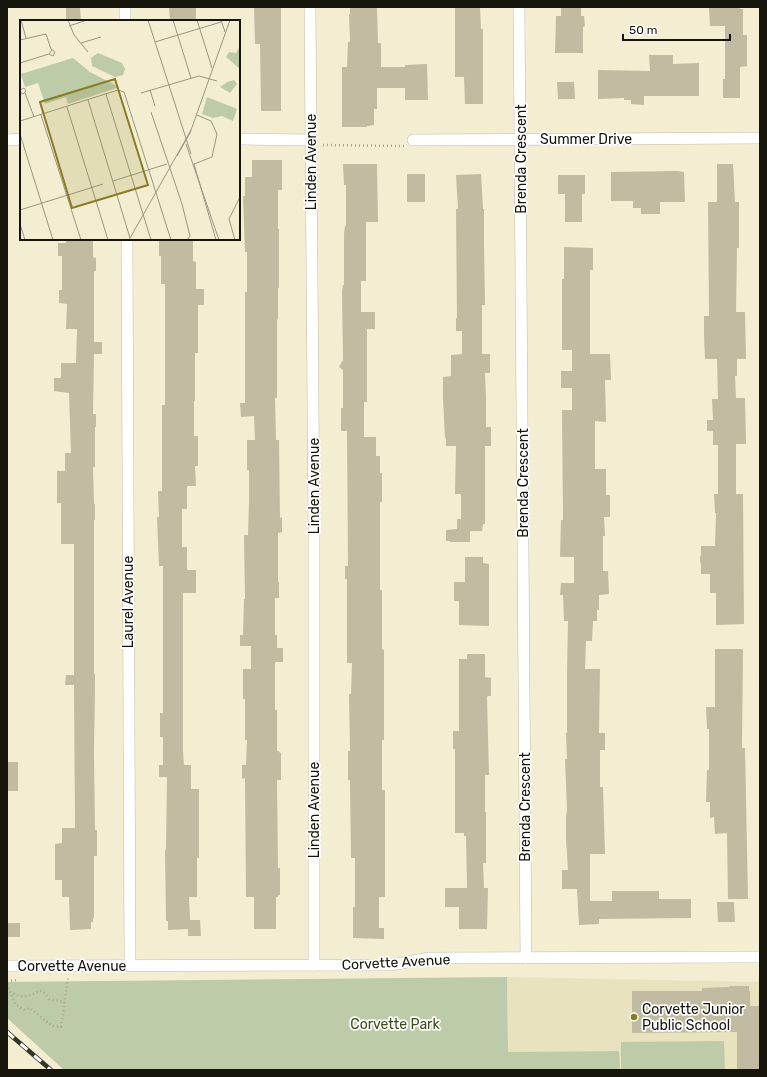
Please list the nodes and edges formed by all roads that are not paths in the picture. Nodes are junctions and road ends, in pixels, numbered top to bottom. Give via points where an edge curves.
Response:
1 (125, 7) edge
2 (310, 7) edge
3 (519, 7) edge
4 (125, 20) edge
5 (760, 138) edge
6 (20, 139) edge
7 (240, 139) edge
8 (7, 140) edge
9 (310, 140) junction
10 (413, 140) road end
11 (520, 140) junction
12 (127, 240) edge
13 (526, 958) junction
14 (760, 958) edge
15 (314, 965) junction
16 (7, 966) edge
17 (130, 966) junction

1 - 4 street
2 - 9 street, Linden Avenue
3 - 11 street, Brenda Crescent
5 - 11 street, Summer Drive
6 - 8 street
7 - 9 street
9 - 15 street, Linden Avenue via 314,534
10 - 11 street, Summer Drive
11 - 13 street, Brenda Crescent
12 - 17 street, Laurel Avenue
13 - 14 street, Corvette Avenue
13 - 15 street, Corvette Avenue via 429,958 391,965
15 - 17 street, Corvette Avenue
16 - 17 street, Corvette Avenue

